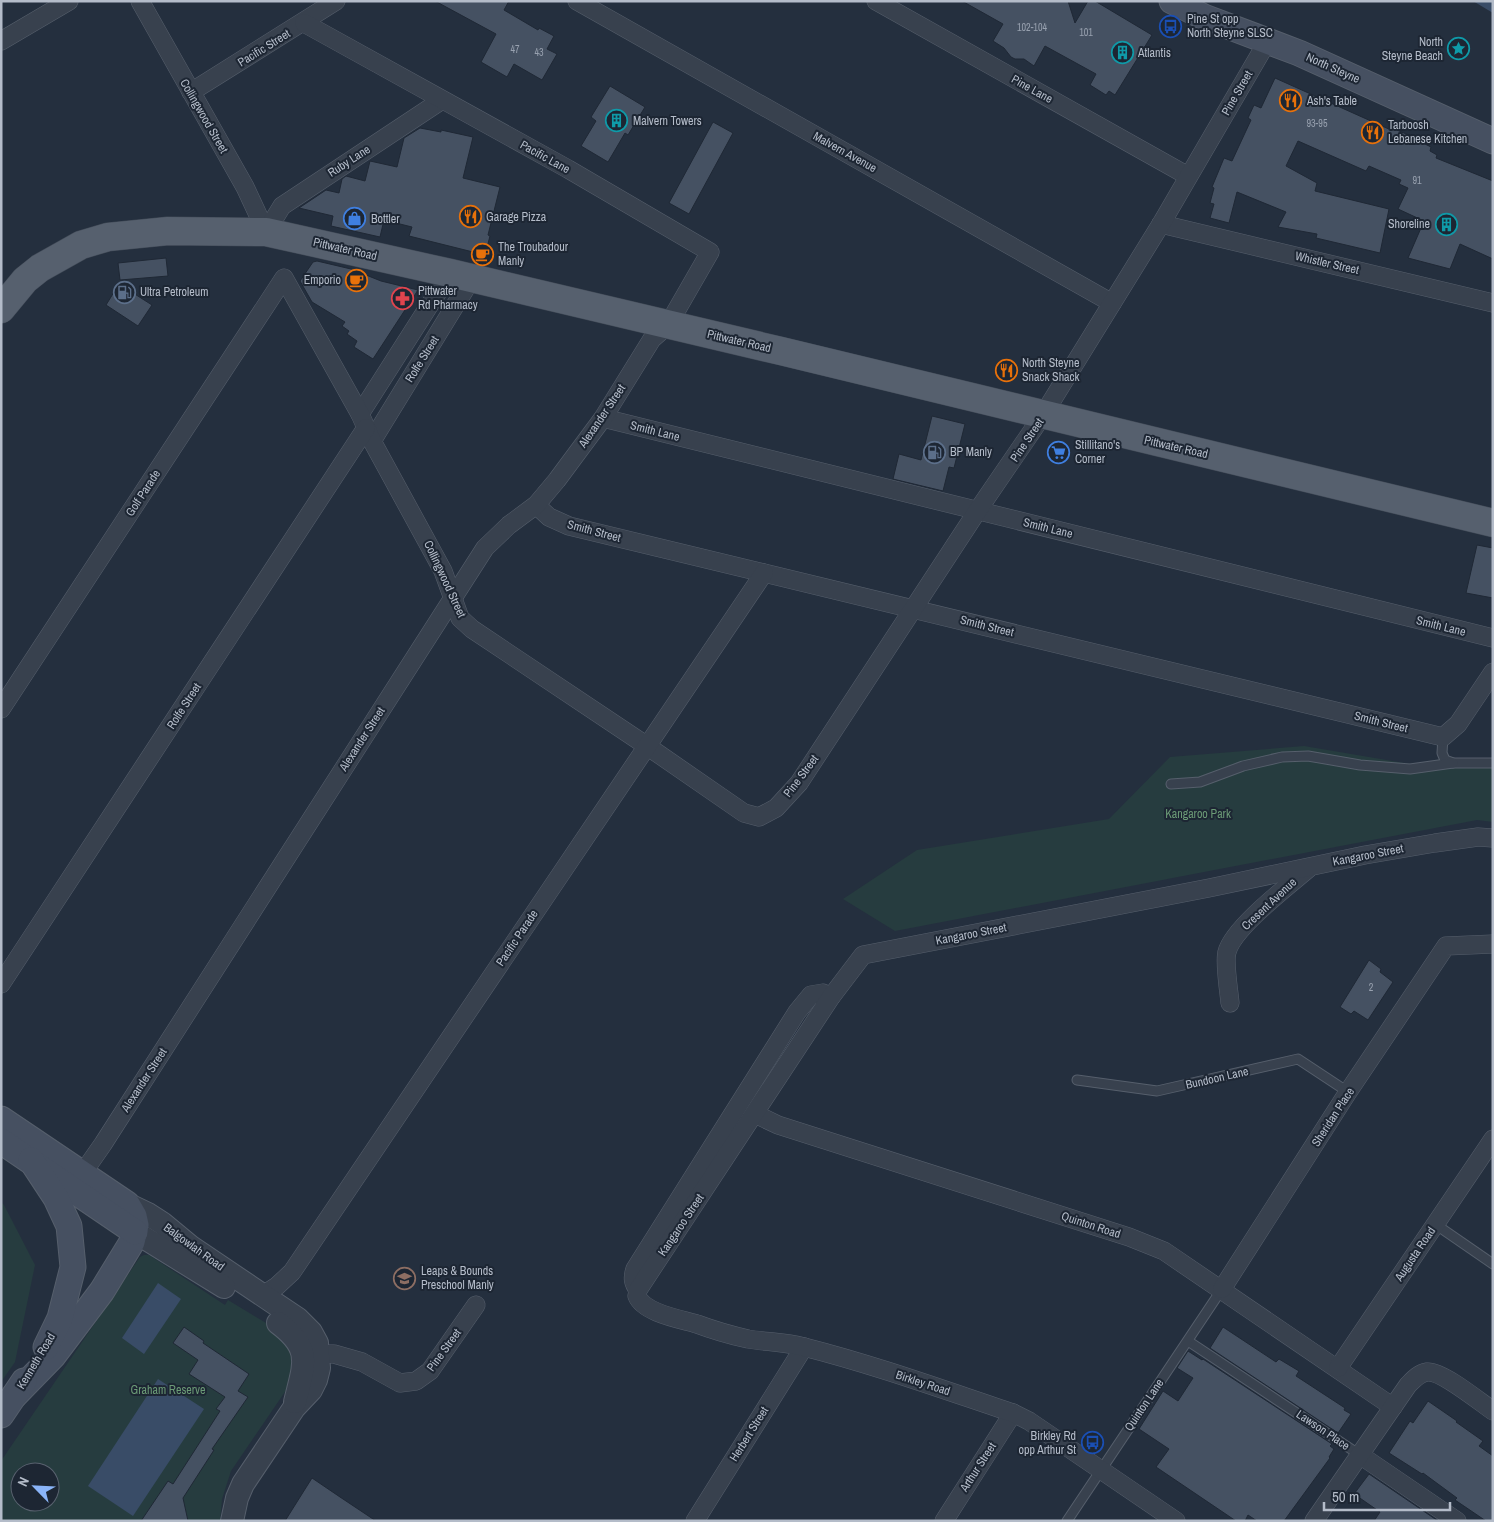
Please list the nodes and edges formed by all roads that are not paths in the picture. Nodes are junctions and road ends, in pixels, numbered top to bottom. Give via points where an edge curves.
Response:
1 (69, 1) edge
2 (140, 1) edge
3 (336, 1) edge
4 (577, 1) edge
5 (876, 1) edge
6 (1172, 1) edge
7 (304, 23) junction
8 (1, 41) edge
9 (1267, 42) junction
10 (191, 92) junction
11 (442, 100) junction
12 (1493, 141) edge
13 (1188, 176) junction
14 (1161, 224) junction
15 (266, 232) junction
16 (461, 276) junction
17 (284, 278) joint
18 (1112, 303) junction
19 (1493, 303) edge
20 (1, 309) edge
21 (668, 325) junction
22 (1043, 415) junction
23 (603, 418) junction
24 (366, 428) junction
25 (536, 505) junction
26 (978, 510) junction
27 (1493, 523) edge
28 (764, 574) junction
29 (452, 598) junction
30 (914, 608) junction
31 (1493, 638) edge
32 (1493, 672) edge
33 (1, 709) edge
34 (1443, 737) junction
35 (647, 746) junction
36 (1453, 763) junction
37 (1493, 764) edge
38 (1171, 784) dead end
39 (759, 817) joint
40 (1493, 838) edge
41 (1310, 867) junction
42 (1493, 944) edge
43 (1, 984) edge
44 (832, 998) junction
45 (1230, 1003) dead end
46 (1077, 1080) dead end
47 (1348, 1092) junction
48 (754, 1114) junction
49 (1, 1119) edge
50 (1493, 1139) edge
51 (1, 1141) edge
52 (31, 1160) junction
53 (82, 1174) junction
54 (127, 1204) junction
55 (1435, 1224) junction
56 (135, 1232) junction
57 (1493, 1264) edge
58 (73, 1267) junction
59 (1222, 1289) junction
60 (102, 1291) junction
61 (263, 1295) junction
62 (641, 1298) junction
63 (476, 1305) dead end
64 (1188, 1341) junction
65 (804, 1347) junction
66 (319, 1354) junction
67 (1338, 1368) junction
68 (8, 1405) edge
69 (1393, 1407) junction
70 (294, 1408) junction
71 (1493, 1411) edge
72 (1013, 1413) junction
73 (1360, 1455) junction
74 (1100, 1469) junction
75 (232, 1521) edge
76 (695, 1521) edge
77 (944, 1521) edge
78 (1067, 1521) edge
79 (1176, 1521) edge
80 (1314, 1521) edge
81 (1457, 1521) edge

1 - 8 street
2 - 10 street, Collingwood Street
3 - 7 street, Pacific Street
4 - 18 street, Malvern Avenue
5 - 13 street, Pine Lane
6 - 9 main road, North Steyne
7 - 10 street, Pacific Street
7 - 11 street, Pacific Lane
9 - 12 main road, North Steyne via 1299,53
9 - 13 street, Pine Street
10 - 15 street, Collingwood Street
11 - 15 street, Ruby Lane via 282,206
11 - 21 street, Pacific Lane via 710,252
13 - 14 street, Pine Street
14 - 18 street, Pine Street
14 - 19 street, Whistler Street
15 - 16 main road, Pittwater Road
15 - 20 main road, Pittwater Road via 168,231 108,237 81,245 40,268 25,280
16 - 21 main road, Pittwater Road
16 - 24 street, Rolfe Street
16 - 24 street, Rolfe Street
17 - 24 street, Collingwood Street
17 - 33 street, Golf Parade
18 - 22 street, Pine Street
21 - 22 main road, Pittwater Road
21 - 23 street, Alexander Street via 652,339
22 - 26 street, Pine Street
22 - 27 main road, Pittwater Road
23 - 25 street, Alexander Street
23 - 26 street, Smith Lane
24 - 29 street, Collingwood Street via 443,571
24 - 43 street, Rolfe Street
25 - 28 street, Smith Street via 549,517 569,526
25 - 29 street, Alexander Street via 509,524 485,548
26 - 30 street, Pine Street
26 - 31 street, Smith Lane
28 - 30 street, Smith Street
28 - 35 street, Pacific Parade
29 - 35 street, Collingwood Street via 460,618 472,629
29 - 53 street, Alexander Street
30 - 34 street, Smith Street
30 - 39 street, Pine Street via 799,783 776,808
32 - 34 street via 1458,724
34 - 36 lane via 1442,753 1445,760
35 - 39 street, Collingwood Street via 744,813
35 - 61 street, Pacific Parade via 292,1272
36 - 37 lane
36 - 38 lane via 1410,769 1308,756 1282,757 1242,766 1200,782
40 - 41 street, Kangaroo Street via 1435,843
41 - 44 street, Kangaroo Street via 863,955
41 - 45 street, Cresent Avenue via 1257,913 1234,938 1226,953
42 - 47 street, Sheridan Place via 1446,946
44 - 48 street, Kangaroo Street
44 - 62 street via 823,993 811,995 797,1012 635,1269 632,1277
46 - 47 lane, Bundoon Lane via 1157,1091 1298,1060
47 - 59 street, Sheridan Place
48 - 59 street, Quinton Road via 778,1125 1129,1236 1164,1251
48 - 62 street, Kangaroo Street
49 - 53 main road, Balgowlah Road
50 - 55 street, Augusta Road
51 - 52 main road, Balgowlah Road
52 - 56 main road, Balgowlah Road
52 - 58 main road, Kenneth Road via 56,1198 69,1226
53 - 54 main road, Balgowlah Road
54 - 56 main road via 134,1216
54 - 61 street, Balgowlah Road via 155,1218
55 - 57 lane
55 - 67 street, Augusta Road
56 - 60 main road, Kenneth Road
56 - 70 street, Balgowlah Road via 295,1337 303,1360
58 - 60 main road via 93,1268 100,1275
58 - 68 main road, Kenneth Road via 51,1339
59 - 64 lane, Quinton Lane
59 - 67 street, Quinton Road
60 - 68 main road, Kenneth Road via 53,1356
61 - 66 street, Balgowlah Road via 311,1332
62 - 65 street, Birkley Road via 718,1332
63 - 66 street, Pine Street via 430,1371 416,1382 400,1383 362,1362 334,1354
64 - 73 lane, Lawson Place
64 - 74 lane, Quinton Lane
65 - 72 street, Birkley Road
65 - 76 street, Herbert Street
66 - 70 street, Balgowlah Road via 316,1380
67 - 69 street, Quinton Road
69 - 71 street via 1414,1379 1425,1372 1432,1372
69 - 73 street
70 - 75 street, Balgowlah Road via 243,1484
72 - 74 street, Birkley Road
72 - 77 street, Arthur Street
73 - 80 street
73 - 81 street, Lawson Place
74 - 78 lane, Quinton Lane
74 - 79 street, Birkley Road

